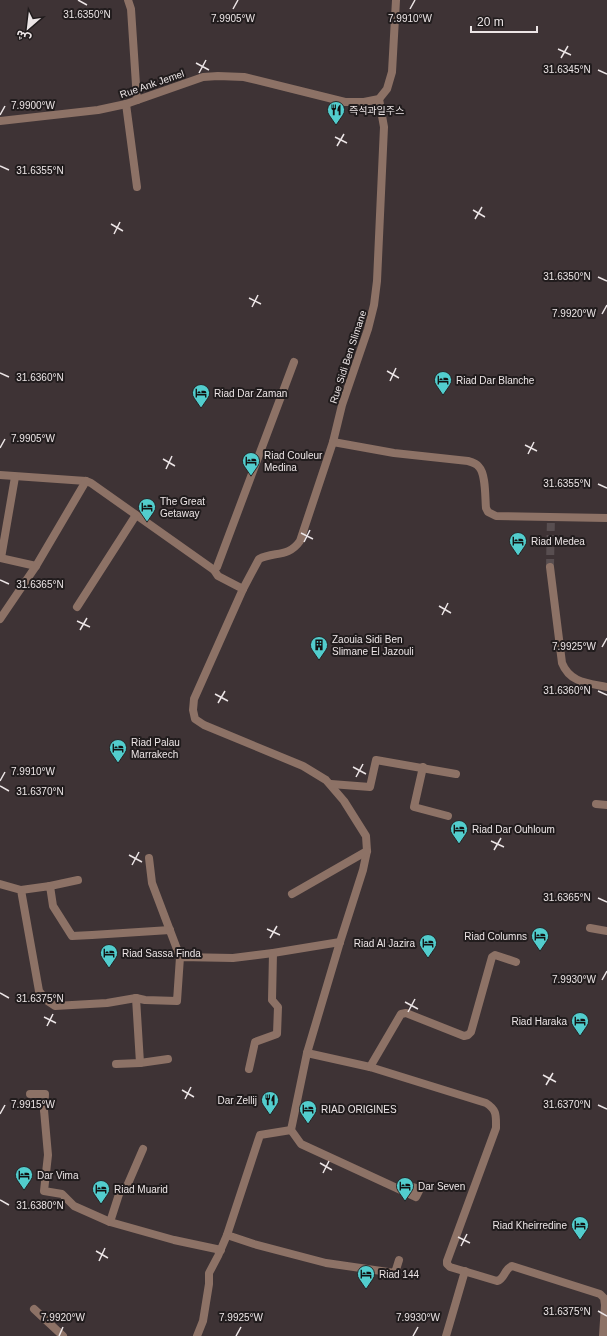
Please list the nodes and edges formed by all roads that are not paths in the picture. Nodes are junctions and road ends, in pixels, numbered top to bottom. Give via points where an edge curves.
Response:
1 (128, 0) edge
2 (396, 0) edge
3 (379, 99) junction
4 (137, 100) junction
5 (126, 104) junction
6 (0, 121) edge
7 (137, 187) dead end
8 (294, 362) dead end
9 (333, 442) junction
10 (0, 475) edge
11 (15, 477) junction
12 (86, 481) junction
13 (136, 516) junction
14 (607, 518) edge
15 (0, 558) edge
16 (36, 566) junction
17 (550, 567) tunnel mouth
18 (214, 570) junction
19 (243, 589) junction
20 (77, 607) dead end
21 (0, 619) edge
22 (607, 687) edge
23 (423, 767) junction
24 (456, 774) dead end
25 (331, 784) junction
26 (596, 804) dead end
27 (607, 805) edge
28 (448, 816) dead end
29 (367, 851) junction
30 (149, 858) dead end
31 (78, 880) dead end
32 (0, 884) edge
33 (50, 886) junction
34 (21, 890) junction
35 (292, 894) dead end
36 (590, 928) dead end
37 (170, 930) junction
38 (607, 931) edge
39 (340, 942) junction
40 (272, 953) junction
41 (180, 957) junction
42 (516, 962) dead end
43 (136, 998) junction
44 (307, 1053) junction
45 (168, 1059) dead end
46 (140, 1063) junction
47 (116, 1064) dead end
48 (370, 1067) junction
49 (249, 1069) dead end
50 (30, 1094) dead end
51 (291, 1130) junction
52 (143, 1149) dead end
53 (412, 1187) dead end
54 (110, 1222) junction
55 (227, 1235) junction
56 (221, 1250) junction
57 (399, 1260) dead end
58 (465, 1270) junction
59 (34, 1309) dead end
60 (201, 1335) edge
61 (63, 1336) edge
62 (446, 1336) edge
63 (603, 1336) edge

1 - 4 street via 131,10
2 - 3 street via 392,72 387,89
3 - 4 street, Rue Ank Jemel via 345,102 244,77 218,76 203,77
3 - 9 street, Rue Sidi Ben Slimane via 384,127 374,305
4 - 5 street, Rue Ank Jemel
5 - 6 street, Rue Ank Jemel via 98,110
5 - 7 street
8 - 18 street
9 - 14 street via 475,463 483,473 486,508 496,516
9 - 19 street, Rue Sidi Ben Slimane via 300,541 291,550 259,559
10 - 11 street
11 - 12 street
11 - 15 street
12 - 13 street
12 - 16 street
13 - 18 street
13 - 20 street
15 - 16 street
16 - 21 street
17 - 22 street via 565,671 578,680
18 - 19 street via 218,576
19 - 25 street, Rue Sidi Ben Slimane via 194,699 193,710 196,719 223,734 303,766
23 - 24 street
23 - 25 street via 376,760 370,787
23 - 28 street via 414,807
25 - 29 street via 366,836
26 - 27 street
29 - 35 street
29 - 39 street
30 - 37 street via 152,883
31 - 33 street
32 - 34 street
33 - 34 street
33 - 37 street via 53,906 72,936
34 - 43 street via 39,991 46,1000 55,1006 108,1003
36 - 38 street
37 - 41 street
39 - 40 street
39 - 44 street
40 - 41 street via 233,958
40 - 49 street via 272,1000 278,1007 277,1034 254,1042
41 - 43 street via 177,1001
42 - 48 street via 492,956 468,1036 401,1014
43 - 46 street
44 - 48 street
44 - 51 street
45 - 46 street
46 - 47 street
48 - 58 street via 486,1103 496,1114 496,1128 447,1260 448,1266
50 - 54 street via 45,1094 48,1155 44,1191 62,1194 74,1206
51 - 53 street via 300,1144 416,1197 420,1189
51 - 55 street via 260,1135
52 - 54 street via 128,1186 121,1188
54 - 56 street
55 - 56 street
55 - 57 street via 326,1263 395,1272
56 - 60 street via 209,1273
58 - 62 street
58 - 63 street via 497,1281 512,1266 600,1294 605,1305
59 - 61 street

